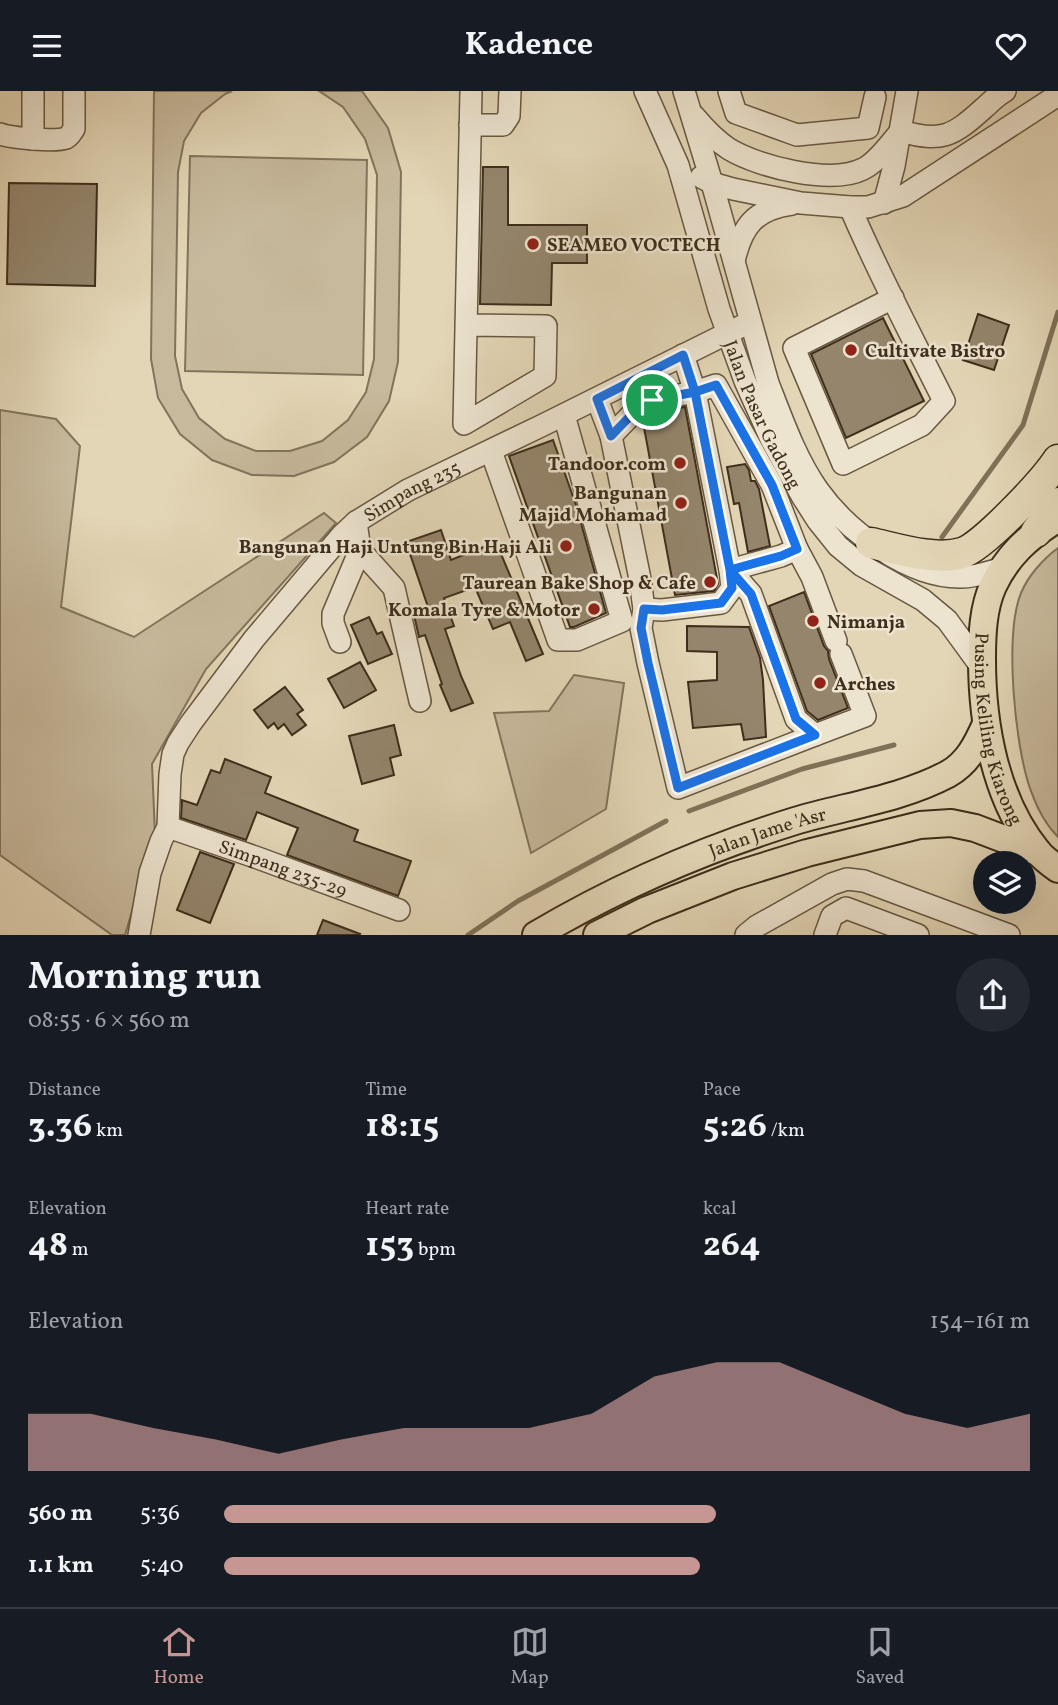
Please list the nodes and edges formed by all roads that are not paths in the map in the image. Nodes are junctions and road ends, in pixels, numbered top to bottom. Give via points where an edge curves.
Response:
1 (33, 91) edge
2 (74, 91) edge
3 (471, 91) edge
4 (510, 91) edge
5 (645, 91) edge
6 (684, 91) edge
7 (729, 91) edge
8 (907, 91) edge
9 (1005, 91) edge
10 (1020, 91) edge
11 (1058, 95) edge
12 (876, 97) dead end
13 (690, 112) junction
14 (1014, 124) junction
15 (470, 125) junction
16 (901, 131) junction
17 (0, 134) edge
18 (33, 139) junction
19 (678, 165) junction
20 (712, 183) junction
21 (802, 203) junction
22 (884, 203) junction
23 (850, 207) junction
24 (734, 261) junction
25 (893, 298) junction
26 (750, 322) junction
27 (466, 325) junction
28 (728, 333) junction
29 (683, 355) junction
30 (695, 392) junction
31 (597, 399) junction
32 (564, 415) junction
33 (611, 436) junction
34 (491, 451) junction
35 (1058, 460) edge
36 (1058, 503) edge
37 (356, 522) junction
38 (1047, 525) edge
39 (871, 543) junction
40 (797, 549) junction
41 (360, 550) junction
42 (1003, 568) junction
43 (730, 570) junction
44 (644, 609) junction
45 (340, 642) dead end
46 (982, 667) junction
47 (421, 701) dead end
48 (986, 724) junction
49 (815, 735) junction
50 (168, 827) junction
51 (1048, 861) edge
52 (886, 889) junction
53 (399, 910) dead end
54 (875, 918) junction
55 (139, 935) edge
56 (536, 935) edge
57 (597, 935) edge
58 (746, 935) edge
59 (825, 935) edge
60 (918, 935) edge
61 (1009, 935) edge

1 - 18 street
2 - 18 street via 71,134
3 - 15 street
4 - 15 street via 509,116 503,125
5 - 19 street, Jalan Pasar Gadong
6 - 13 street, Jalan Pasar Gadong
7 - 12 street via 736,113 797,135 868,128
8 - 16 street
9 - 16 street via 943,137
10 - 14 street
11 - 14 street
13 - 16 street via 730,149 761,163 823,175 851,174 867,167
13 - 20 street, Jalan Pasar Gadong
14 - 22 street via 903,196
15 - 27 street
16 - 22 street
17 - 18 street
19 - 20 street
19 - 28 street, Jalan Pasar Gadong
20 - 21 street
20 - 24 street, Jalan Pasar Gadong
21 - 23 street
21 - 24 street via 760,214 738,242
22 - 23 street
23 - 25 street
24 - 26 street, Jalan Pasar Gadong
25 - 25 street via 944,401 922,425 843,464 794,348
26 - 28 street, Simpang 235
26 - 39 street, Jalan Pasar Gadong via 780,415 817,489 838,515
27 - 27 street via 464,412 464,424 545,376 547,326
28 - 29 street, Simpang 235
28 - 46 street, Jalan Pasar Gadong via 771,439 818,521 860,565 923,600 947,620
29 - 30 street
29 - 31 street, Simpang 235
30 - 33 street via 652,400
30 - 40 street via 716,385 772,485
30 - 43 street
31 - 32 street, Simpang 235
31 - 33 street
32 - 34 street, Simpang 235
32 - 34 street via 622,621 577,640 558,640
33 - 44 street
34 - 37 street, Simpang 235 via 408,490
35 - 39 highway via 992,531 963,552 924,554
36 - 38 highway
37 - 41 street
37 - 50 street, Simpang 235 via 254,639 178,743 170,774
38 - 42 main road, Pusing Keliling Kiarong via 1018,548
39 - 42 street, Jalan Pasar Gadong via 944,576 978,576
40 - 43 street
40 - 49 street via 865,716
41 - 45 street via 333,614
41 - 47 street via 394,588
42 - 46 main road, Pusing Keliling Kiarong via 985,612
43 - 44 street via 732,588 721,603
43 - 49 street via 751,594 796,719
44 - 49 street via 641,628 678,788
46 - 48 main road, Pusing Keliling Kiarong
48 - 51 main road, Pusing Keliling Kiarong via 1004,792 1019,823
48 - 56 main road, Jalan Jame 'Asr via 975,749 951,773 900,793 724,845 637,882
50 - 53 street, Simpang 235-29
50 - 55 street, Simpang 235 via 150,873
51 - 57 main road, Jalan Jame 'Asr via 975,828 951,823 920,825 733,876
52 - 54 street
52 - 58 street via 847,879
52 - 61 street
54 - 59 street via 846,908 832,916
54 - 60 street

